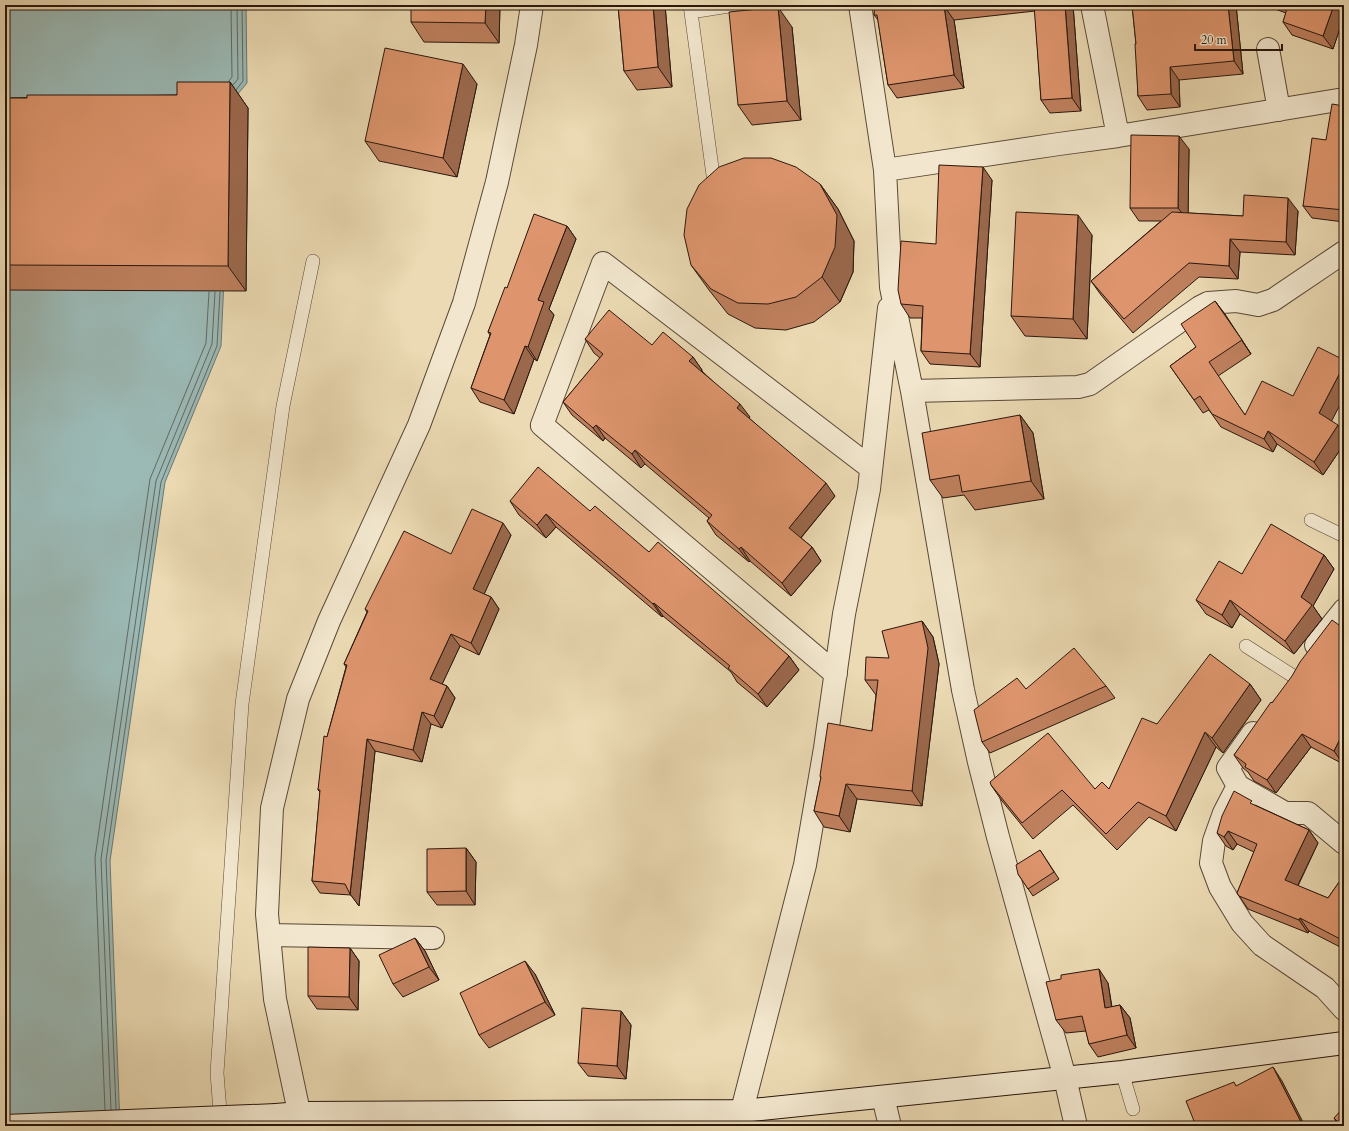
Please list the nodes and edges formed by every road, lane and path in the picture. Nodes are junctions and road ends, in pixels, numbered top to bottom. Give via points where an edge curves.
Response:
1 (532, 5) edge
2 (735, 5) edge
3 (860, 5) edge
4 (1092, 5) edge
5 (691, 9) edge
6 (1268, 49) dead end
7 (1344, 99) edge
8 (1279, 110) junction
9 (1118, 136) junction
10 (885, 170) junction
11 (715, 191) edge
12 (1344, 252) edge
13 (313, 261) dead end
14 (891, 287) junction
15 (912, 391) junction
16 (871, 468) junction
17 (1311, 520) dead end
18 (1344, 536) edge
19 (1344, 610) edge
20 (1246, 646) dead end
21 (836, 674) junction
22 (1293, 676) junction
23 (1280, 694) edge
24 (1263, 719) edge
25 (1238, 786) junction
26 (1344, 843) edge
27 (269, 935) junction
28 (433, 938) dead end
29 (1344, 1009) edge
30 (1344, 1043) edge
31 (1122, 1072) junction
32 (1065, 1078) junction
33 (883, 1097) junction
34 (1133, 1109) dead end
35 (740, 1119) edge
36 (301, 1120) edge
37 (5, 1126) edge
38 (221, 1126) edge
39 (890, 1126) edge
40 (1076, 1126) edge

1 - 27 street via 526,45 496,182 464,303 419,425 329,621 298,699 272,808 267,914
2 - 5 lane
3 - 10 street
4 - 9 street
5 - 11 lane
6 - 8 street
7 - 8 street
8 - 9 street
9 - 10 street
10 - 14 street
12 - 15 street via 1273,300 1258,305 1236,301 1208,303 1200,307 1090,384 1078,387
13 - 38 lane via 283,406 242,704 217,1073
14 - 15 street
14 - 16 street
15 - 32 street via 963,690 979,762
16 - 21 street via 844,614
16 - 21 street via 603,264 542,425
17 - 18 lane
19 - 22 street
20 - 22 lane
21 - 35 street via 805,865
22 - 23 street
24 - 25 street via 1228,768
25 - 26 street via 1285,813 1308,813
25 - 29 street via 1224,813 1214,841 1211,863 1220,887 1242,923 1262,946 1326,988
27 - 28 street
27 - 36 street via 275,999
30 - 31 street
31 - 32 street
31 - 34 lane
32 - 33 street
32 - 40 street
33 - 35 street
33 - 39 street
35 - 36 street
36 - 37 street, bridge via 276,1115

